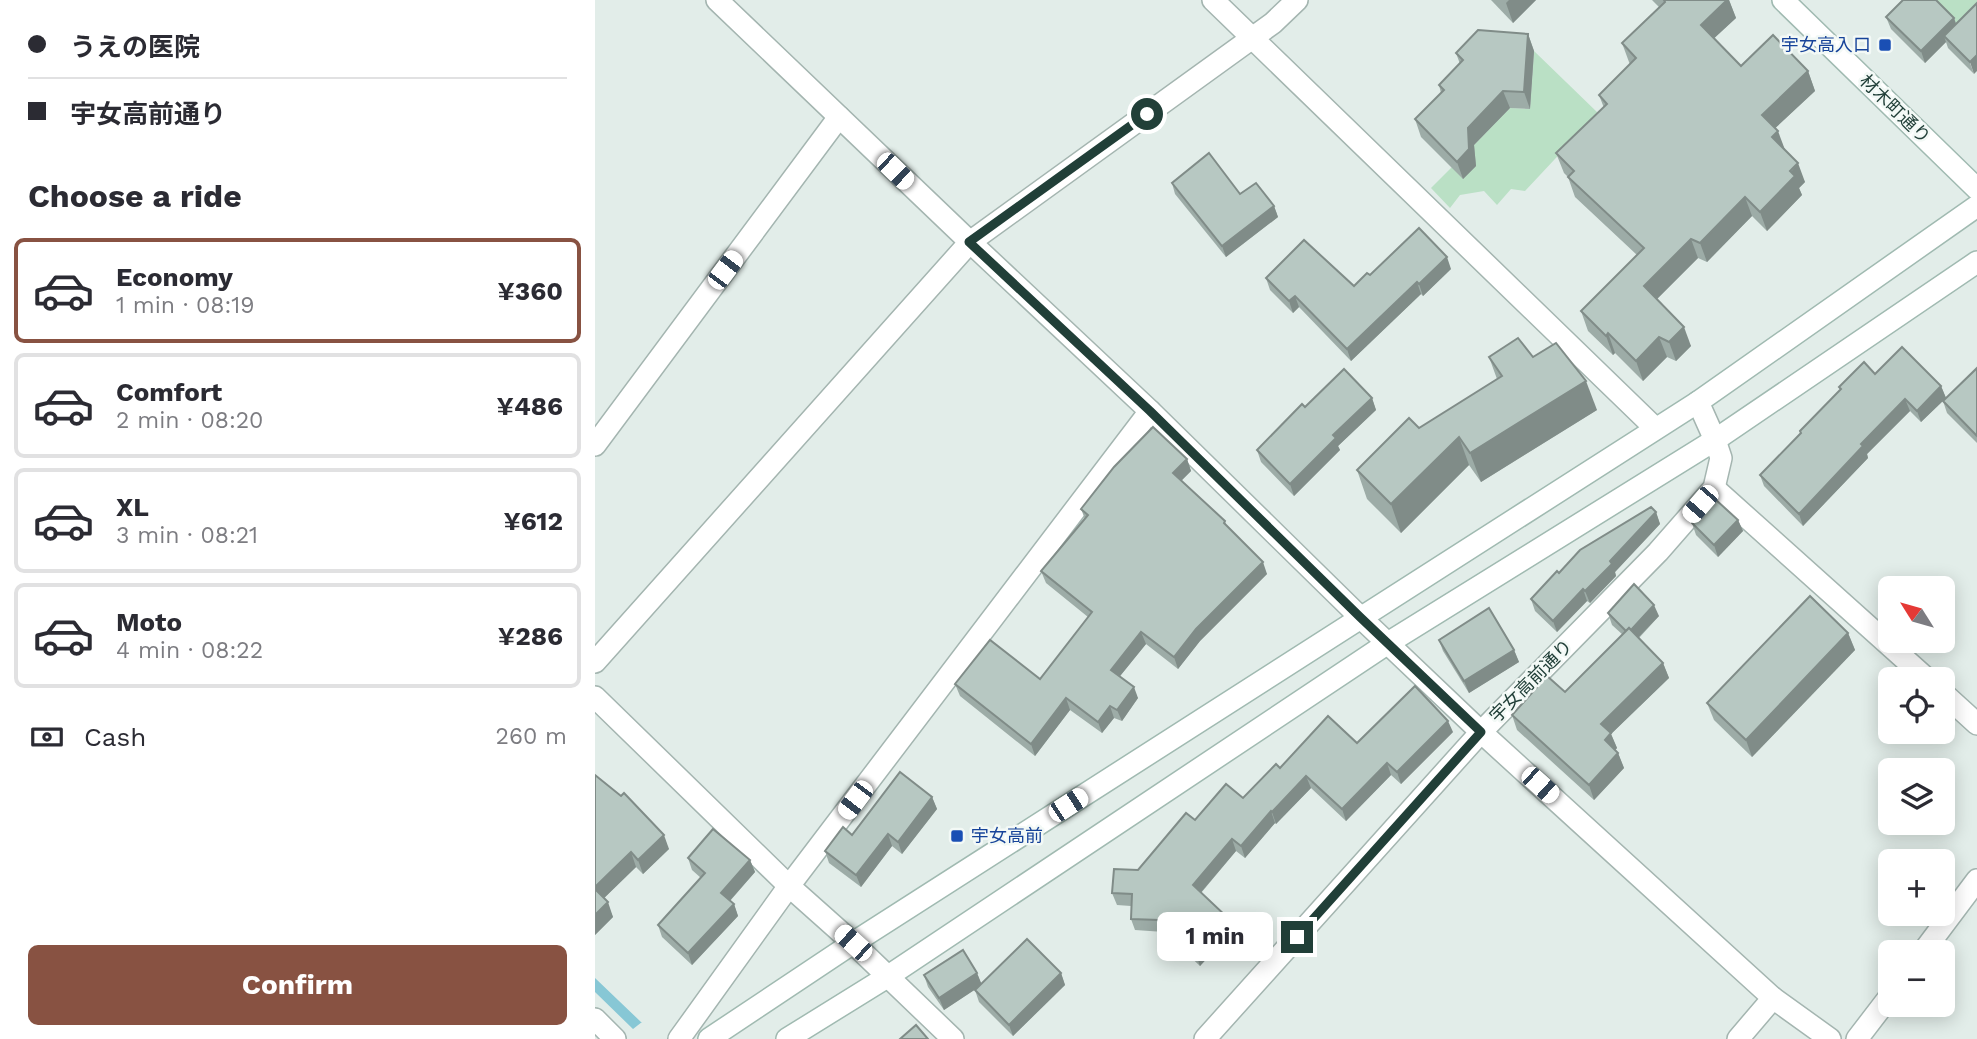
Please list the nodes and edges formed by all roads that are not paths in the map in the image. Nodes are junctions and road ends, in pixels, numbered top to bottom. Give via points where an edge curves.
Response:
1 (717, 0) edge
2 (1213, 0) edge
3 (1297, 0) edge
4 (1783, 0) edge
5 (1252, 38) junction
6 (839, 117) junction
7 (1977, 189) edge
8 (1977, 206) edge
9 (969, 242) junction
10 (1977, 262) edge
11 (1698, 402) junction
12 (1150, 411) junction
13 (1655, 428) junction
14 (1716, 440) junction
15 (595, 445) edge
16 (1714, 488) junction
17 (1360, 617) junction
18 (1388, 643) junction
19 (595, 662) edge
20 (1914, 667) edge
21 (595, 697) edge
22 (1955, 704) edge
23 (1977, 724) edge
24 (1481, 732) junction
25 (1977, 880) edge
26 (789, 886) junction
27 (1932, 940) edge
28 (853, 943) junction
29 (887, 977) junction
30 (1773, 998) junction
31 (1878, 1012) edge
32 (595, 1019) edge
33 (615, 1039) edge
34 (679, 1039) edge
35 (709, 1039) edge
36 (787, 1039) edge
37 (953, 1039) edge
38 (1205, 1039) edge
39 (1738, 1039) edge
40 (1830, 1039) edge
41 (1857, 1039) edge

1 - 6 street
2 - 5 street
3 - 5 street
4 - 7 street, 材木町通り
5 - 9 street
5 - 13 street
6 - 9 street
6 - 15 street
8 - 11 street
9 - 12 street
9 - 19 street
10 - 14 street
11 - 13 street
11 - 14 street
12 - 17 street
12 - 26 street
13 - 17 street
14 - 16 street via 1721,458
14 - 18 street
16 - 20 street
16 - 24 street, 宇女高前通り via 1658,552
17 - 18 street
17 - 28 street
18 - 24 street
18 - 29 street
21 - 26 street
22 - 23 street
24 - 30 street
24 - 38 street, 宇女高前通り
25 - 27 street
26 - 28 street
26 - 34 street
28 - 29 street
28 - 35 street
29 - 36 street
29 - 37 street
30 - 39 street
30 - 40 street
31 - 41 street
32 - 33 street

